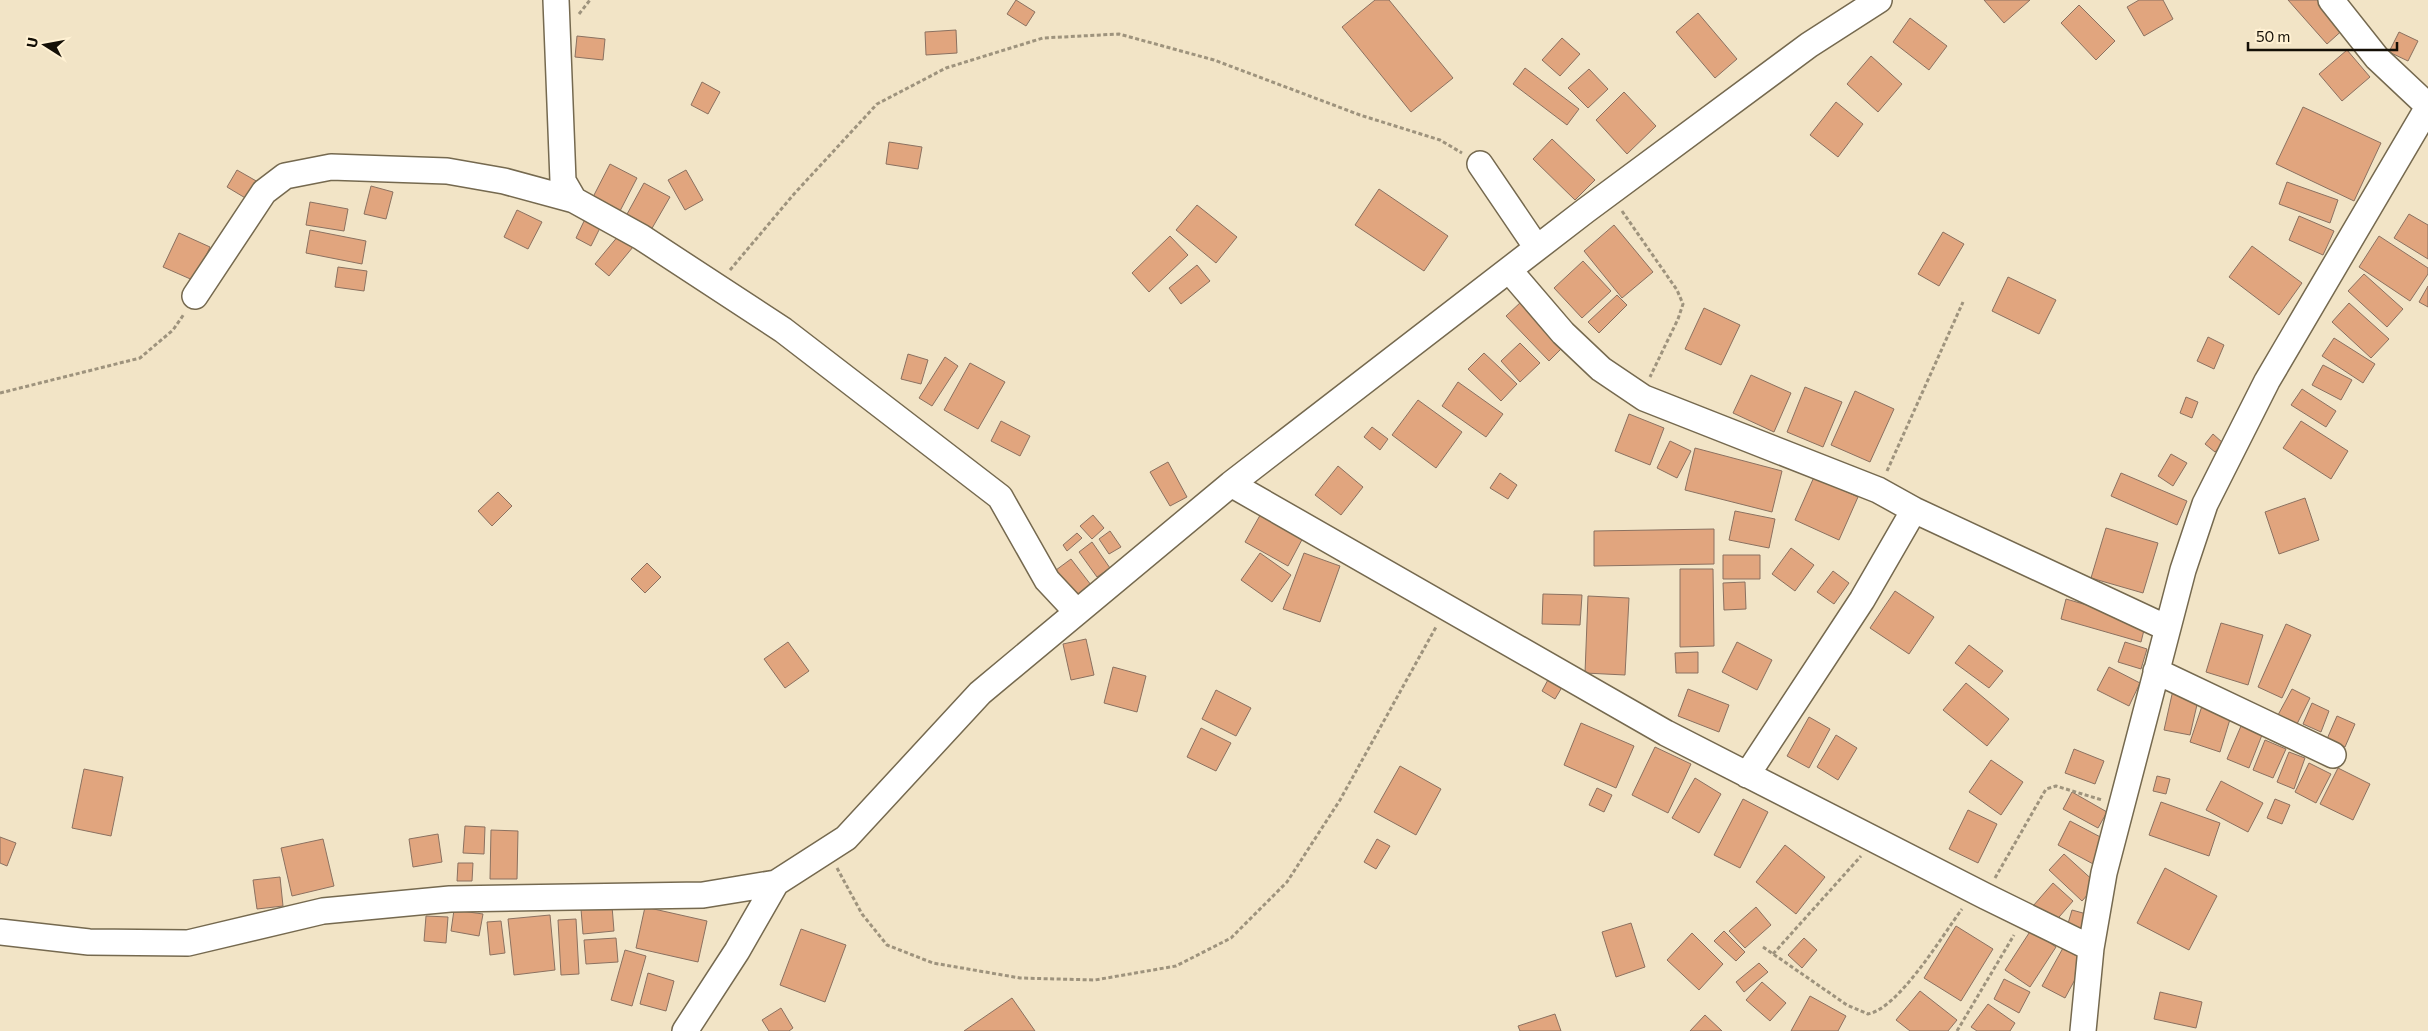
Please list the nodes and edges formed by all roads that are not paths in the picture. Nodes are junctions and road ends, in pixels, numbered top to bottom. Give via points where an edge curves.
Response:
1 (556, 0) edge
2 (1879, 0) edge
3 (2330, 0) edge
4 (2428, 106) edge
5 (1480, 164) road end
6 (574, 200) junction
7 (1537, 248) junction
8 (1509, 270) junction
9 (195, 296) road end
10 (1232, 484) junction
11 (1914, 510) junction
12 (1076, 611) junction
13 (2167, 628) junction
14 (2156, 671) junction
15 (2333, 755) dead end
16 (1747, 775) junction
17 (776, 884) junction
18 (0, 932) edge
19 (2091, 948) junction
20 (685, 1031) edge
21 (2083, 1031) edge

1 - 6 street via 564,182
2 - 7 street via 1809,45
3 - 4 street via 2377,58
4 - 13 street via 2267,381 2218,477 2199,522
5 - 7 street
6 - 9 street via 504,181 447,171 331,167 285,176 264,192
6 - 12 street via 641,237 784,330 1000,497 1047,580
7 - 8 street
8 - 10 street
8 - 11 street via 1563,334 1601,369 1641,395 1878,490
10 - 12 street
10 - 16 street via 1666,733
11 - 13 street
11 - 16 street via 1862,600
12 - 17 street via 980,693 846,838
13 - 14 street
14 - 15 street
14 - 19 street via 2104,873
16 - 19 street
17 - 18 street via 702,895 450,899 323,911 188,943 89,942
17 - 20 street
19 - 21 street

